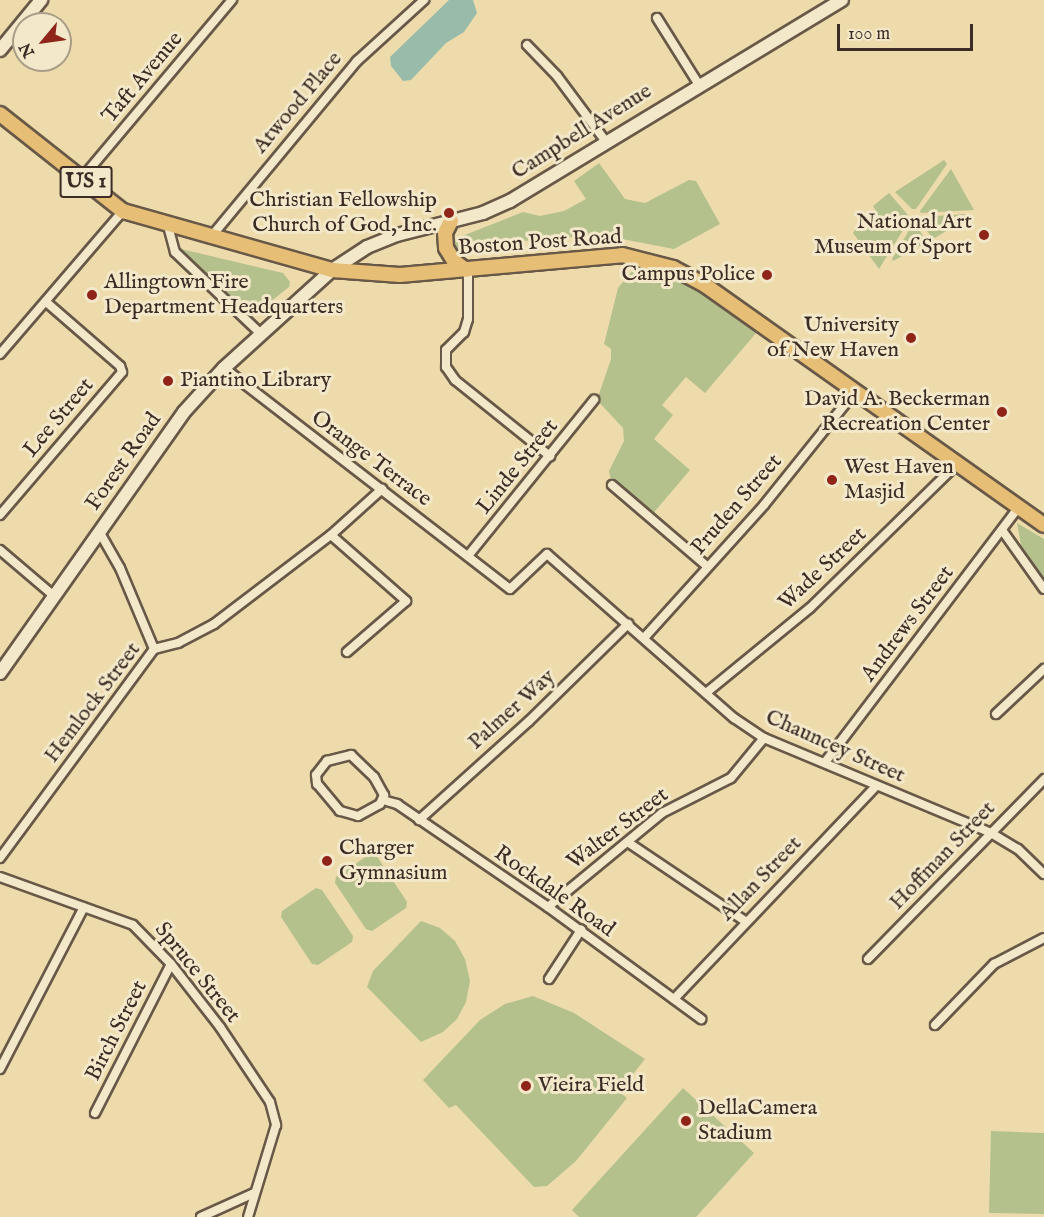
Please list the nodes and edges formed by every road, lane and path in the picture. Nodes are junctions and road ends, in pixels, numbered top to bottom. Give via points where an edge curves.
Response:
1 (41, 0) edge
2 (232, 0) edge
3 (424, 0) edge
4 (842, 0) edge
5 (657, 18) dead end
6 (527, 45) dead end
7 (0, 50) edge
8 (699, 85) junction
9 (0, 114) edge
10 (607, 143) junction
11 (82, 178) junction
12 (123, 211) junction
13 (451, 221) junction
14 (168, 226) junction
15 (210, 238) junction
16 (332, 270) junction
17 (467, 270) junction
18 (46, 302) junction
19 (261, 334) junction
20 (0, 354) edge
21 (224, 368) junction
22 (854, 393) junction
23 (594, 400) dead end
24 (550, 456) junction
25 (957, 464) junction
26 (612, 485) dead end
27 (382, 489) junction
28 (1019, 507) junction
29 (0, 515) edge
30 (1044, 525) edge
31 (1002, 530) junction
32 (100, 533) junction
33 (331, 535) junction
34 (0, 550) edge
35 (468, 556) junction
36 (707, 566) junction
37 (1044, 589) edge
38 (54, 596) junction
39 (627, 624) junction
40 (644, 638) junction
41 (154, 649) junction
42 (347, 652) dead end
43 (1044, 669) edge
44 (0, 673) edge
45 (706, 693) junction
46 (996, 714) dead end
47 (764, 738) junction
48 (826, 761) junction
49 (1044, 779) edge
50 (876, 786) junction
51 (383, 800) junction
52 (419, 820) junction
53 (991, 833) junction
54 (629, 843) junction
55 (0, 858) edge
56 (1044, 874) edge
57 (0, 877) edge
58 (548, 907) junction
59 (84, 908) junction
60 (746, 921) junction
61 (581, 930) junction
62 (1044, 938) edge
63 (868, 958) dead end
64 (171, 964) junction
65 (549, 979) dead end
66 (674, 999) junction
67 (701, 1019) dead end
68 (935, 1024) dead end
69 (0, 1069) edge
70 (95, 1113) dead end
71 (254, 1192) junction
72 (201, 1217) edge
73 (248, 1217) edge

1 - 7 main road
2 - 11 street, Taft Avenue
3 - 15 street, Atwood Place via 357,61
4 - 8 main road, Campbell Avenue
5 - 8 street
6 - 10 street via 557,76
8 - 10 main road, Campbell Avenue
9 - 11 main road, Boston Post Road / US 1
10 - 13 main road, Campbell Avenue via 501,206
11 - 12 main road, Boston Post Road / US 1
12 - 14 main road, Boston Post Road / US 1
12 - 18 street
13 - 16 main road, Campbell Avenue via 390,238
13 - 17 main road via 445,232 446,248 454,261
14 - 15 main road, Boston Post Road / US 1
14 - 19 street via 175,252
15 - 16 main road, Boston Post Road / US 1
16 - 17 main road, Boston Post Road / US 1 via 400,275
16 - 19 main road, Forest Road
17 - 22 main road, Boston Post Road / US 1 via 610,255 659,263 705,285
17 - 24 street via 468,319 464,332 446,350 446,367 455,380
18 - 20 street
18 - 29 street, Lee Street via 120,366 122,372
19 - 21 main road, Forest Road
21 - 27 street, Orange Terrace
21 - 32 main road, Forest Road via 184,412
22 - 25 main road, Boston Post Road / US 1
22 - 36 street, Pruden Street via 764,505
23 - 24 street, Linde Street
24 - 35 street, Linde Street
25 - 28 main road, Boston Post Road / US 1
25 - 45 street, Wade Street via 810,608
26 - 36 street
27 - 33 street, Hemlock Street
27 - 35 street, Orange Terrace
28 - 30 main road, Boston Post Road / US 1
28 - 31 street, Andrews Street
31 - 37 street
31 - 48 street, Andrews Street
32 - 38 main road, Forest Road
32 - 41 street via 120,568
33 - 41 street, Hemlock Street via 214,624 178,643
33 - 42 street via 406,601
34 - 38 street
35 - 39 street, Chauncey Street via 510,589 547,554
36 - 40 street, Pruden Street
38 - 44 main road, Forest Road
39 - 40 street, Chauncey Street
39 - 52 street, Palmer Way via 535,716
40 - 45 street, Chauncey Street
41 - 55 street, Hemlock Street
43 - 46 street
45 - 47 street, Chauncey Street
47 - 48 street, Chauncey Street
47 - 54 street, Walter Street via 731,778 662,813
48 - 50 street, Chauncey Street
49 - 53 street, Hoffman Street
50 - 53 street, Chauncey Street
50 - 60 street, Allan Street
51 - 51 street via 374,777 351,755 327,761 316,775 327,800 348,815 368,814
51 - 52 street, Rockdale Road
52 - 58 street, Rockdale Road
53 - 56 street, Chauncey Street via 1018,849
53 - 63 street, Hoffman Street
54 - 58 street, Walter Street
54 - 60 street
57 - 59 street, Spruce Street
58 - 61 street, Rockdale Road
59 - 64 street, Spruce Street via 133,925
59 - 69 street
60 - 66 street, Allan Street
61 - 65 street
61 - 66 street, Rockdale Road
62 - 68 street via 994,964
64 - 70 street, Birch Street
64 - 71 street, Spruce Street via 270,1102 276,1125
66 - 67 street, Rockdale Road
71 - 72 street
71 - 73 street

